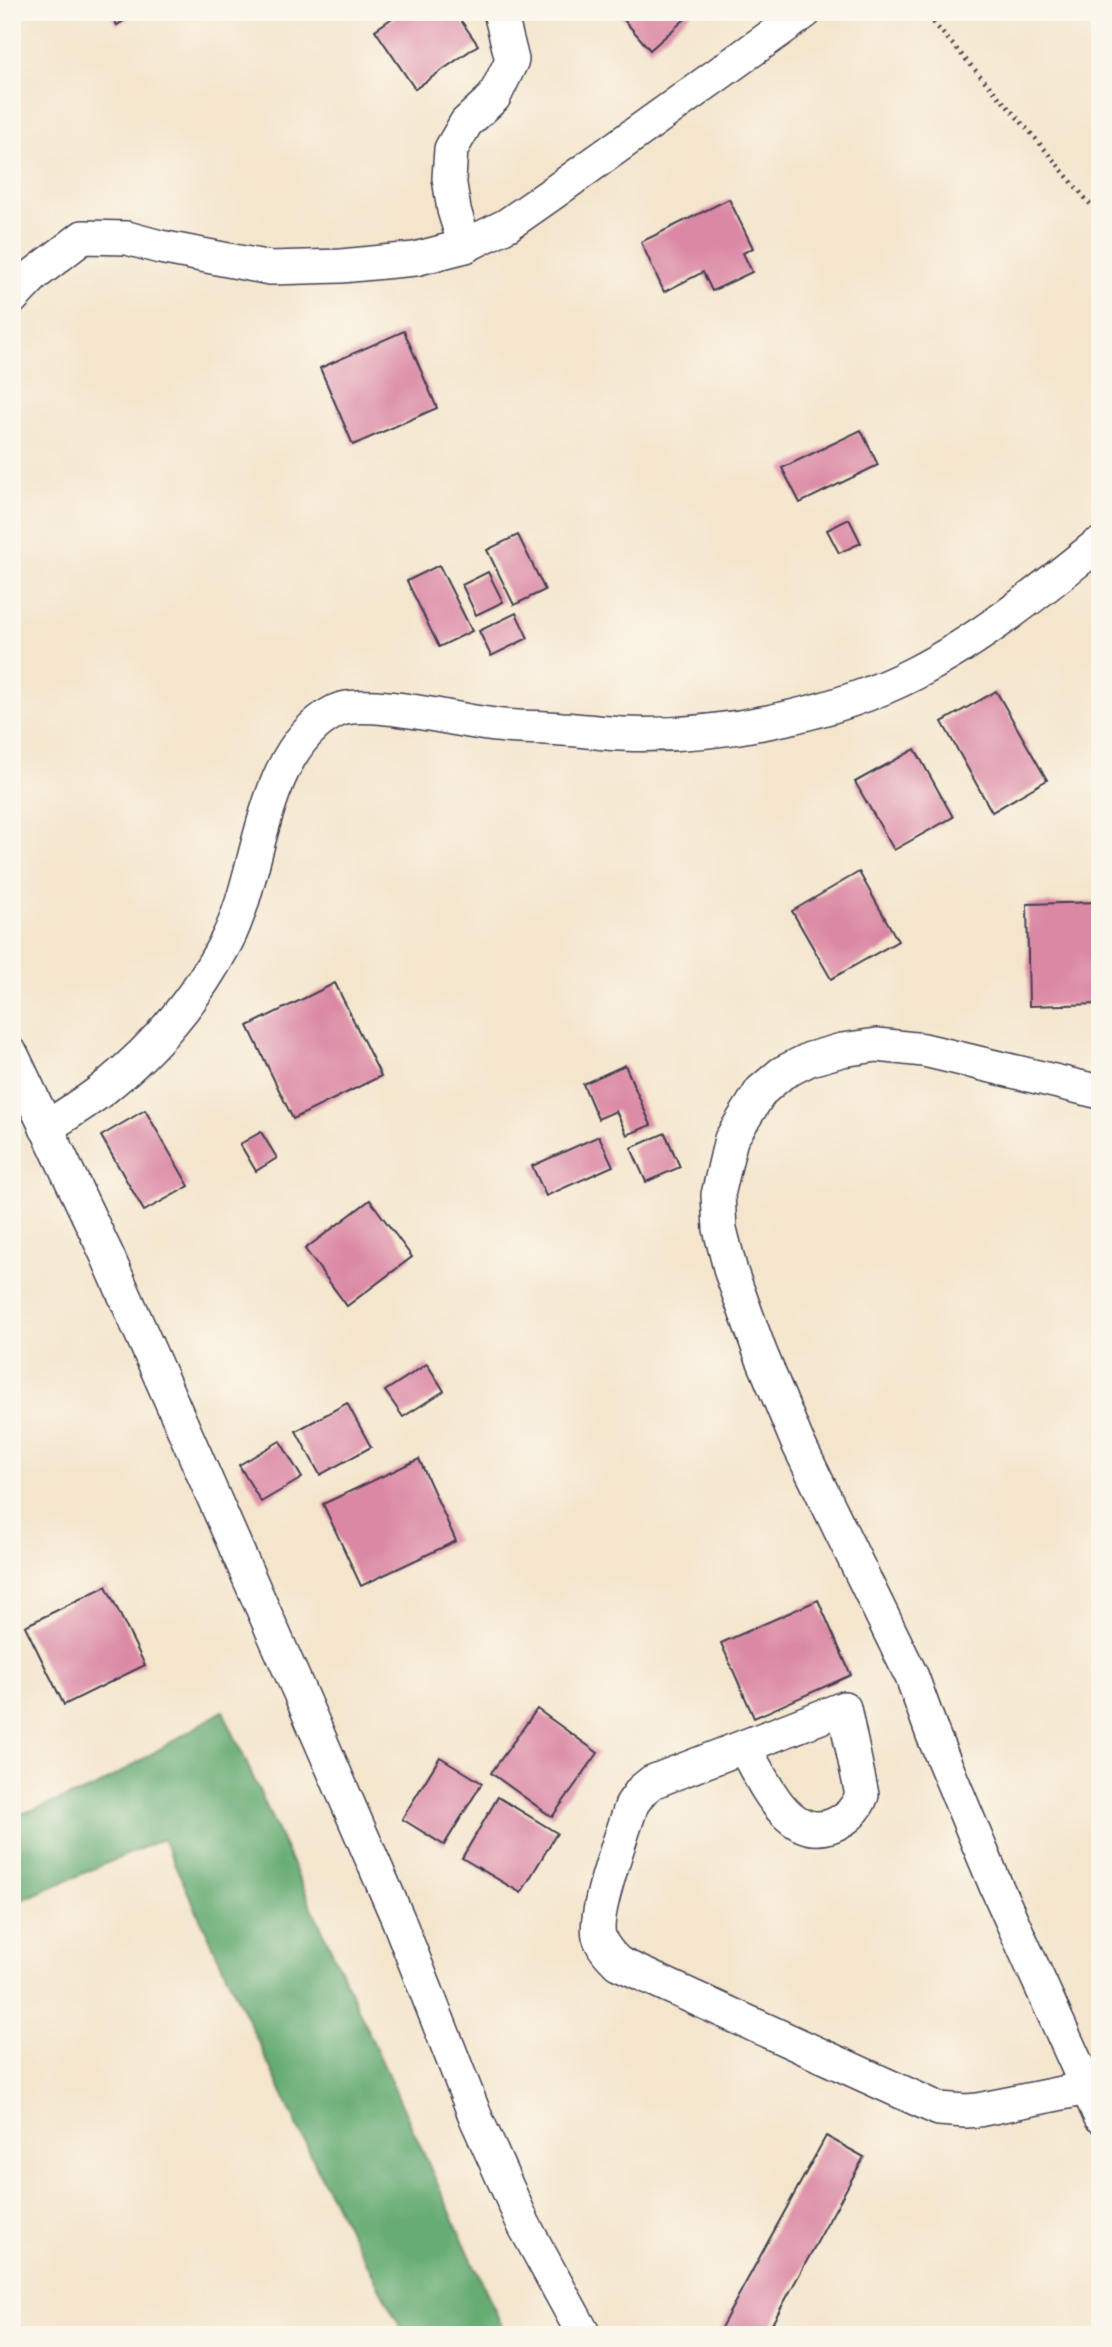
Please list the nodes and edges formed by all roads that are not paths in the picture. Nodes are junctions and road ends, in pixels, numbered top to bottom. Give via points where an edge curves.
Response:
1 (500, 12) edge
2 (805, 12) edge
3 (465, 246) junction
4 (12, 298) edge
5 (1096, 546) dead end
6 (12, 1055) edge
7 (1100, 1092) edge
8 (46, 1128) junction
9 (744, 1747) dead end
10 (1095, 2094) edge
11 (584, 2335) edge

1 - 3 street via 512,60 494,97 466,123 451,149 449,178
2 - 3 street via 507,225
3 - 4 street via 415,258 270,268 127,238 83,237
5 - 8 street via 974,639 915,673 815,710 736,728 622,734 497,725 359,705 337,710 305,737 280,776 228,939 200,987 115,1079
6 - 8 street
7 - 10 street via 924,1050 877,1045 842,1050 782,1073 761,1091 731,1139 718,1195 720,1229 731,1272 797,1441 912,1677 996,1886
8 - 11 street via 111,1265 398,1919 475,2118 524,2225
9 - 10 street via 652,1782 636,1797 598,1916 599,1937 606,1952 618,1963 939,2109 966,2111

